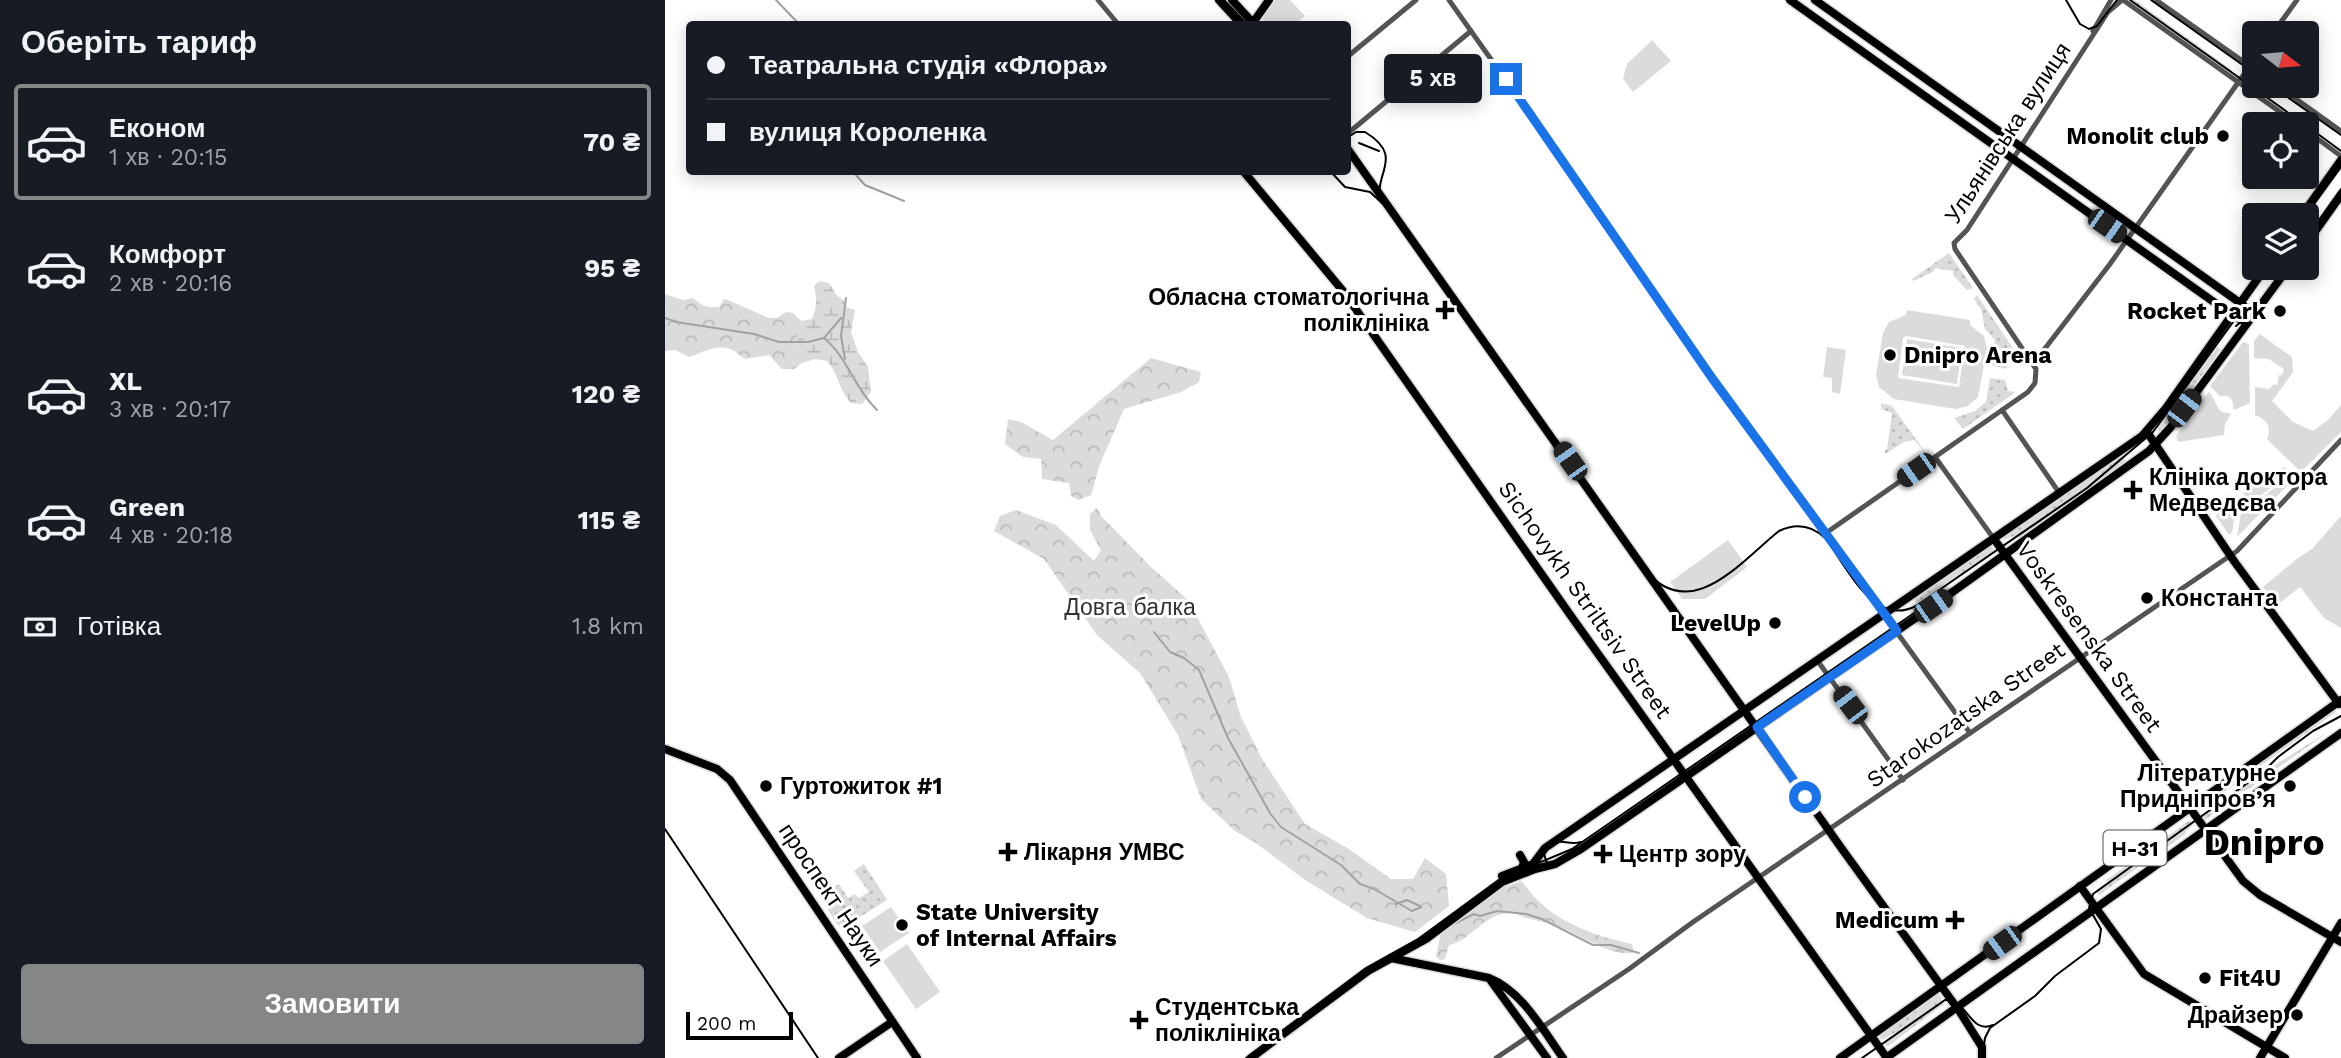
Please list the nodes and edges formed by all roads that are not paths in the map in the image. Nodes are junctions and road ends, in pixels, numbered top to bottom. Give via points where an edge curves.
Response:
1 (1098, 0) edge
2 (1219, 0) edge
3 (1232, 0) edge
4 (1269, 0) edge
5 (1416, 0) edge
6 (1449, 0) edge
7 (1790, 0) edge
8 (1815, 0) edge
9 (2111, 0) edge
10 (2123, 0) edge
11 (2157, 0) edge
12 (2297, 0) edge
13 (1116, 21) edge
14 (1238, 21) edge
15 (1250, 21) edge
16 (1255, 21) edge
17 (2282, 21) edge
18 (1471, 30) junction
19 (2090, 41) junction
20 (1351, 54) edge
21 (2242, 58) edge
22 (2242, 78) edge
23 (2239, 82) junction
24 (2295, 98) edge
25 (2280, 112) edge
26 (1351, 131) edge
27 (2341, 131) edge
28 (2319, 141) edge
29 (2021, 146) junction
30 (1351, 154) edge
31 (2341, 158) edge
32 (2013, 159) junction
33 (1246, 175) edge
34 (2341, 195) edge
35 (2310, 203) edge
36 (2319, 226) edge
37 (2134, 228) junction
38 (2126, 240) junction
39 (2256, 280) edge
40 (2279, 280) edge
41 (2220, 289) junction
42 (2212, 300) junction
43 (2240, 303) junction
44 (2232, 315) junction
45 (2250, 320) junction
46 (2035, 366) junction
47 (2002, 410) junction
48 (2147, 432) junction
49 (2341, 440) edge
50 (2156, 445) junction
51 (1935, 457) junction
52 (2060, 494) junction
53 (1826, 533) junction
54 (1994, 539) junction
55 (2004, 555) junction
56 (2231, 555) junction
57 (1884, 613) junction
58 (1897, 631) junction
59 (2080, 658) junction
60 (1817, 660) junction
61 (1829, 677) junction
62 (2340, 703) edge
63 (1745, 710) junction
64 (1757, 727) junction
65 (1970, 733) junction
66 (2341, 733) edge
67 (665, 749) edge
68 (1675, 759) junction
69 (1687, 776) junction
70 (1903, 780) junction
71 (2190, 809) junction
72 (1829, 830) junction
73 (2205, 830) junction
74 (1581, 849) junction
75 (1520, 855) dead end
76 (1534, 866) junction
77 (1522, 868) junction
78 (1569, 868) dead end
79 (1507, 877) junction
80 (1758, 878) junction
81 (2080, 886) junction
82 (2097, 909) junction
83 (2341, 923) edge
84 (1437, 927) junction
85 (2332, 937) junction
86 (2341, 942) edge
87 (1411, 948) junction
88 (1391, 958) junction
89 (1412, 963) junction
90 (1489, 978) junction
91 (1941, 986) junction
92 (1957, 1008) junction
93 (893, 1022) junction
94 (1541, 1028) junction
95 (1530, 1035) junction
96 (1871, 1036) junction
97 (2266, 1047) junction
98 (839, 1058) edge
99 (917, 1058) edge
100 (1243, 1058) edge
101 (1251, 1058) edge
102 (1496, 1058) edge
103 (1547, 1058) edge
104 (1563, 1058) edge
105 (1840, 1058) edge
106 (1887, 1058) edge
107 (1982, 1058) edge
108 (2260, 1058) edge
109 (2285, 1058) edge

1 - 13 street
2 - 14 main road
3 - 15 main road
4 - 16 main road
5 - 20 street
6 - 18 street
7 - 32 main road
8 - 29 main road
9 - 19 street, Ульянівська вулиця
10 - 19 street, Ульянівська вулиця via 2112,7
10 - 23 street
11 - 21 street
12 - 17 street
18 - 26 street
18 - 53 street via 1712,378
19 - 29 street, Ульянівська вулиця
22 - 23 street
23 - 25 street
23 - 37 street
24 - 27 street
28 - 31 street
29 - 32 street, Ульянівська вулиця
29 - 37 main road
30 - 63 main road
31 - 35 main road
32 - 38 main road
32 - 46 street, Ульянівська вулиця via 1954,243
33 - 68 main road, Sichovykh Striltsiv Street via 1350,300
34 - 36 main road
37 - 38 street
37 - 41 main road
38 - 42 main road
38 - 46 street
39 - 43 main road
40 - 45 main road
41 - 42 main road
41 - 43 main road
42 - 44 main road
43 - 44 main road
43 - 45 main road
44 - 45 main road
44 - 48 main road
45 - 50 main road
46 - 47 street via 2037,378 2032,388
47 - 51 street
47 - 52 street
48 - 50 main road
48 - 52 main road
49 - 56 street, Starokozatska Street
50 - 55 main road
50 - 56 main road
51 - 53 street
51 - 54 street, Voskresenska Street
52 - 54 main road
53 - 57 street
54 - 55 main road, Voskresenska Street
54 - 57 main road
55 - 58 main road
55 - 59 main road, Voskresenska Street
56 - 59 street, Starokozatska Street
56 - 62 main road
57 - 58 street
57 - 60 main road
58 - 61 main road
58 - 65 street
59 - 65 street, Starokozatska Street
59 - 71 main road, Voskresenska Street
60 - 61 street
60 - 63 main road
61 - 64 main road
61 - 70 street
62 - 71 main road, Н-31
63 - 64 main road
63 - 68 main road
64 - 69 main road
64 - 72 main road
65 - 70 street, Starokozatska Street
66 - 73 main road, Н-31
67 - 93 main road, проспект Науки via 717,769 730,780
68 - 69 main road, Sichovykh Striltsiv Street
68 - 76 main road via 1545,848
69 - 74 main road
69 - 80 main road, Sichovykh Striltsiv Street
70 - 72 street, Starokozatska Street
71 - 73 main road, Voskresenska Street
71 - 81 main road, Н-31
72 - 80 street, Starokozatska Street
72 - 91 main road
73 - 82 main road, Н-31
73 - 85 main road, Voskresenska Street via 2251,888
74 - 76 main road via 1555,864
74 - 78 main road
75 - 77 main road
76 - 77 main road
76 - 79 main road
77 - 79 main road
79 - 84 main road
80 - 94 street, Starokozatska Street
80 - 96 main road, Sichovykh Striltsiv Street
81 - 82 main road
81 - 91 main road, Н-31
82 - 92 main road, Н-31
82 - 97 main road via 2144,974
83 - 85 main road
84 - 87 main road
84 - 100 main road via 1370,963
85 - 86 main road, Voskresenska Street
85 - 97 main road
87 - 88 main road
87 - 89 main road via 1408,956
88 - 89 main road
88 - 101 main road
89 - 90 main road
90 - 94 main road via 1514,993
90 - 95 main road
91 - 92 main road
91 - 96 main road, Н-31
92 - 106 main road
92 - 107 main road via 1982,1046
93 - 98 main road
93 - 99 main road, проспект Науки
94 - 95 street, Starokozatska Street
94 - 104 main road
95 - 102 street, Starokozatska Street
95 - 103 main road
96 - 105 main road
96 - 106 main road, Sichovykh Striltsiv Street
97 - 108 main road
97 - 109 main road

